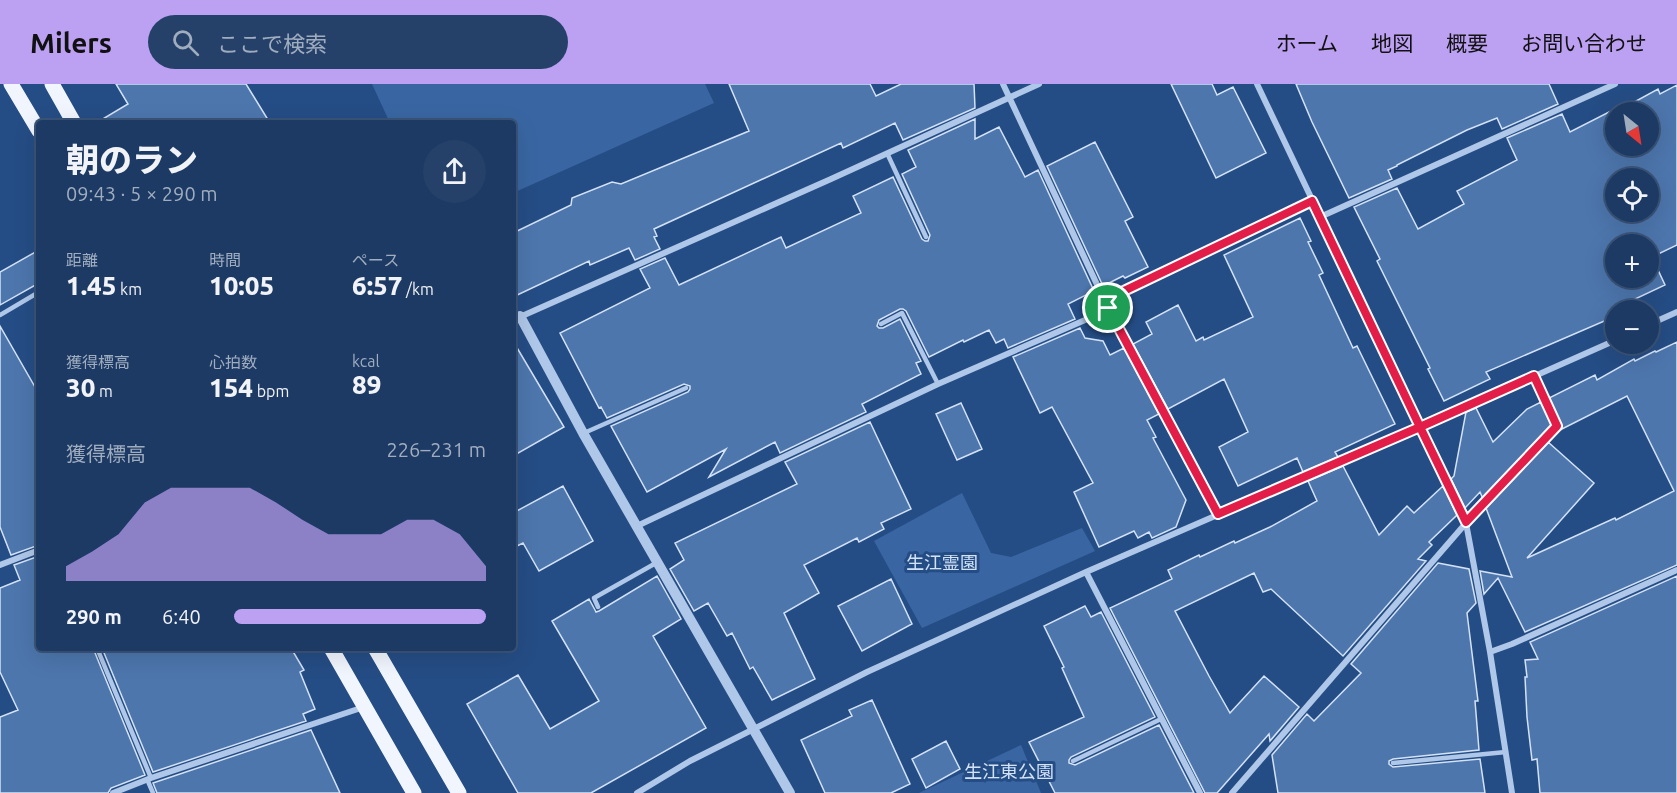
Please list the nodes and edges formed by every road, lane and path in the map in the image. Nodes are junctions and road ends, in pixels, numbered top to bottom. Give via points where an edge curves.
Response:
1 (11, 84) edge
2 (51, 84) edge
3 (1003, 84) edge
4 (1038, 84) edge
5 (1257, 84) edge
6 (1615, 84) edge
7 (1009, 97) junction
8 (72, 120) edge
9 (36, 126) edge
10 (886, 153) junction
11 (1312, 201) junction
12 (1320, 217) junction
13 (926, 237) dead end
14 (36, 294) edge
15 (1105, 300) junction
16 (1108, 308) junction
17 (1677, 312) edge
18 (0, 315) edge
19 (516, 318) edge
20 (1659, 320) edge
21 (881, 324) dead end
22 (1605, 345) edge
23 (1534, 376) junction
24 (938, 384) junction
25 (686, 388) dead end
26 (1420, 427) junction
27 (584, 434) junction
28 (1218, 514) junction
29 (1466, 522) junction
30 (636, 526) junction
31 (36, 551) edge
32 (656, 562) junction
33 (0, 564) edge
34 (1677, 570) edge
35 (1086, 573) junction
36 (598, 607) dead end
37 (98, 651) edge
38 (333, 651) edge
39 (377, 651) edge
40 (1490, 652) junction
41 (365, 707) junction
42 (1161, 719) junction
43 (753, 729) junction
44 (1506, 752) junction
45 (1073, 761) dead end
46 (1393, 763) dead end
47 (149, 778) junction
48 (113, 793) edge
49 (153, 793) edge
50 (414, 793) edge
51 (459, 793) edge
52 (637, 793) edge
53 (790, 793) edge
54 (1200, 793) edge
55 (1232, 793) edge
56 (1512, 793) edge

1 - 9 main road
2 - 8 main road
3 - 7 street
4 - 7 street
5 - 11 street
6 - 12 street
7 - 10 street
7 - 15 street
10 - 13 lane
10 - 19 street
11 - 12 street
11 - 15 lane
12 - 26 street
14 - 18 lane
15 - 16 street
16 - 24 street
16 - 28 street
17 - 20 street
19 - 27 street
21 - 24 lane via 902,313
22 - 23 street
23 - 26 street
23 - 29 lane via 1557,426
24 - 30 street
25 - 27 lane
26 - 28 street
26 - 29 street
27 - 30 street
28 - 35 street
29 - 40 street
29 - 55 street
30 - 32 street
31 - 33 street
32 - 36 lane via 594,598
32 - 43 street
34 - 40 street
35 - 42 street
35 - 43 street via 867,672
37 - 47 lane
38 - 41 main road
39 - 51 main road
40 - 44 street
41 - 47 street
41 - 50 main road
42 - 45 lane
42 - 54 street
43 - 52 street
43 - 53 street
44 - 46 lane
44 - 56 street
47 - 48 street
47 - 49 lane

